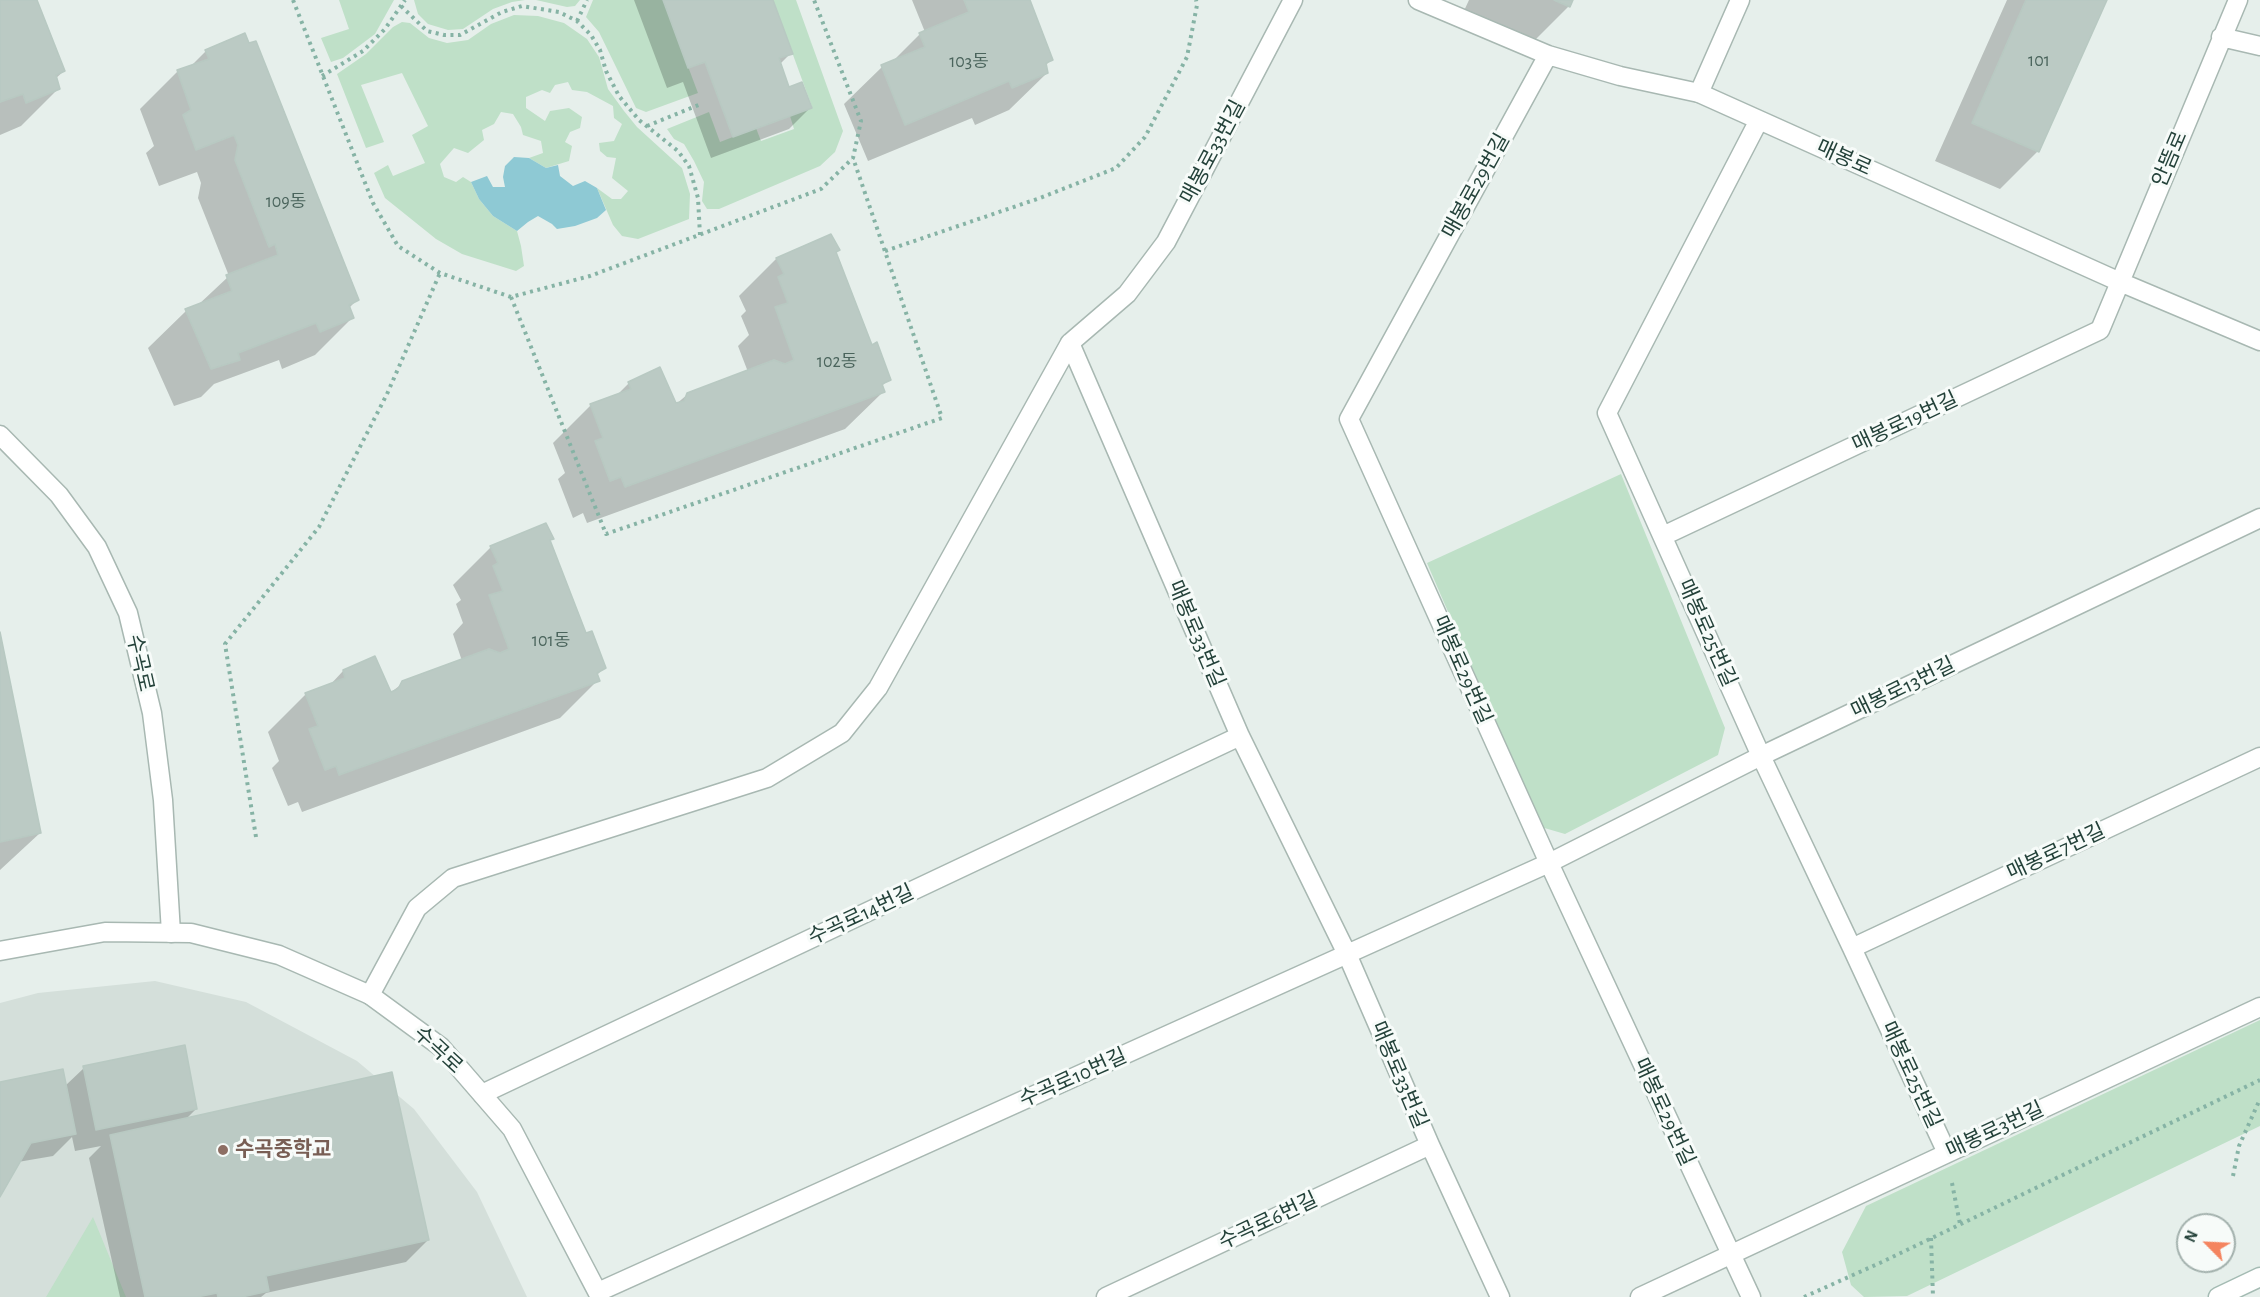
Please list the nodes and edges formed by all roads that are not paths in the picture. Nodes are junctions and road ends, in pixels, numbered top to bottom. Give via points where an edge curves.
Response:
1 (1293, 0) edge
2 (1419, 0) edge
3 (1740, 0) edge
4 (2238, 0) edge
5 (2221, 37) junction
6 (2260, 46) edge
7 (1548, 55) junction
8 (1699, 93) junction
9 (1759, 120) junction
10 (2120, 282) junction
11 (2260, 341) edge
12 (1070, 343) junction
13 (0, 435) edge
14 (2260, 518) edge
15 (1663, 536) junction
16 (1240, 736) junction
17 (1761, 756) junction
18 (2260, 757) edge
19 (1549, 863) junction
20 (171, 933) junction
21 (1852, 948) junction
22 (0, 951) edge
23 (1347, 954) junction
24 (370, 995) junction
25 (2260, 1006) edge
26 (482, 1094) junction
27 (1430, 1145) junction
28 (1947, 1153) junction
29 (1730, 1254) junction
30 (2260, 1277) edge
31 (599, 1295) edge
32 (1106, 1297) edge
33 (1500, 1297) edge
34 (1640, 1297) edge
35 (1751, 1297) edge
36 (2218, 1297) edge

1 - 12 street, 매봉로33번길 via 1166,242 1127,294
2 - 7 street, 매봉로
3 - 8 street
4 - 5 street, 안뜸로
5 - 6 street
5 - 10 street, 안뜸로
7 - 8 street, 매봉로
7 - 19 street, 매봉로29번길 via 1349,419
8 - 9 street, 매봉로
9 - 10 street, 매봉로
9 - 15 street, 매봉로25번길 via 1607,413
10 - 11 street, 매봉로
10 - 15 street, 매봉로19번길 via 2100,330
12 - 16 street, 매봉로33번길
12 - 24 street via 878,688 842,733 767,778 453,878 417,908
13 - 20 street, 수곡로 via 59,495 97,548 128,613 152,713 163,800
14 - 17 street, 매봉로13번길
15 - 17 street, 매봉로25번길
16 - 23 street, 매봉로33번길
16 - 26 street, 수곡로14번길
17 - 19 street, 매봉로13번길
17 - 21 street, 매봉로25번길
18 - 21 street, 매봉로7번길
19 - 23 street, 수곡로10번길
19 - 29 street, 매봉로29번길
20 - 22 street, 수곡로 via 105,932
20 - 24 street, 수곡로 via 191,933 279,956
21 - 28 street, 매봉로25번길
23 - 27 street, 매봉로33번길
23 - 31 street, 수곡로10번길
24 - 26 street, 수곡로 via 441,1047
25 - 28 street, 매봉로3번길
26 - 31 street, 수곡로 via 512,1129
27 - 32 street, 수곡로6번길
27 - 33 street, 매봉로33번길
28 - 29 street, 매봉로3번길
29 - 34 street, 매봉로3번길
29 - 35 street, 매봉로29번길
30 - 36 street

